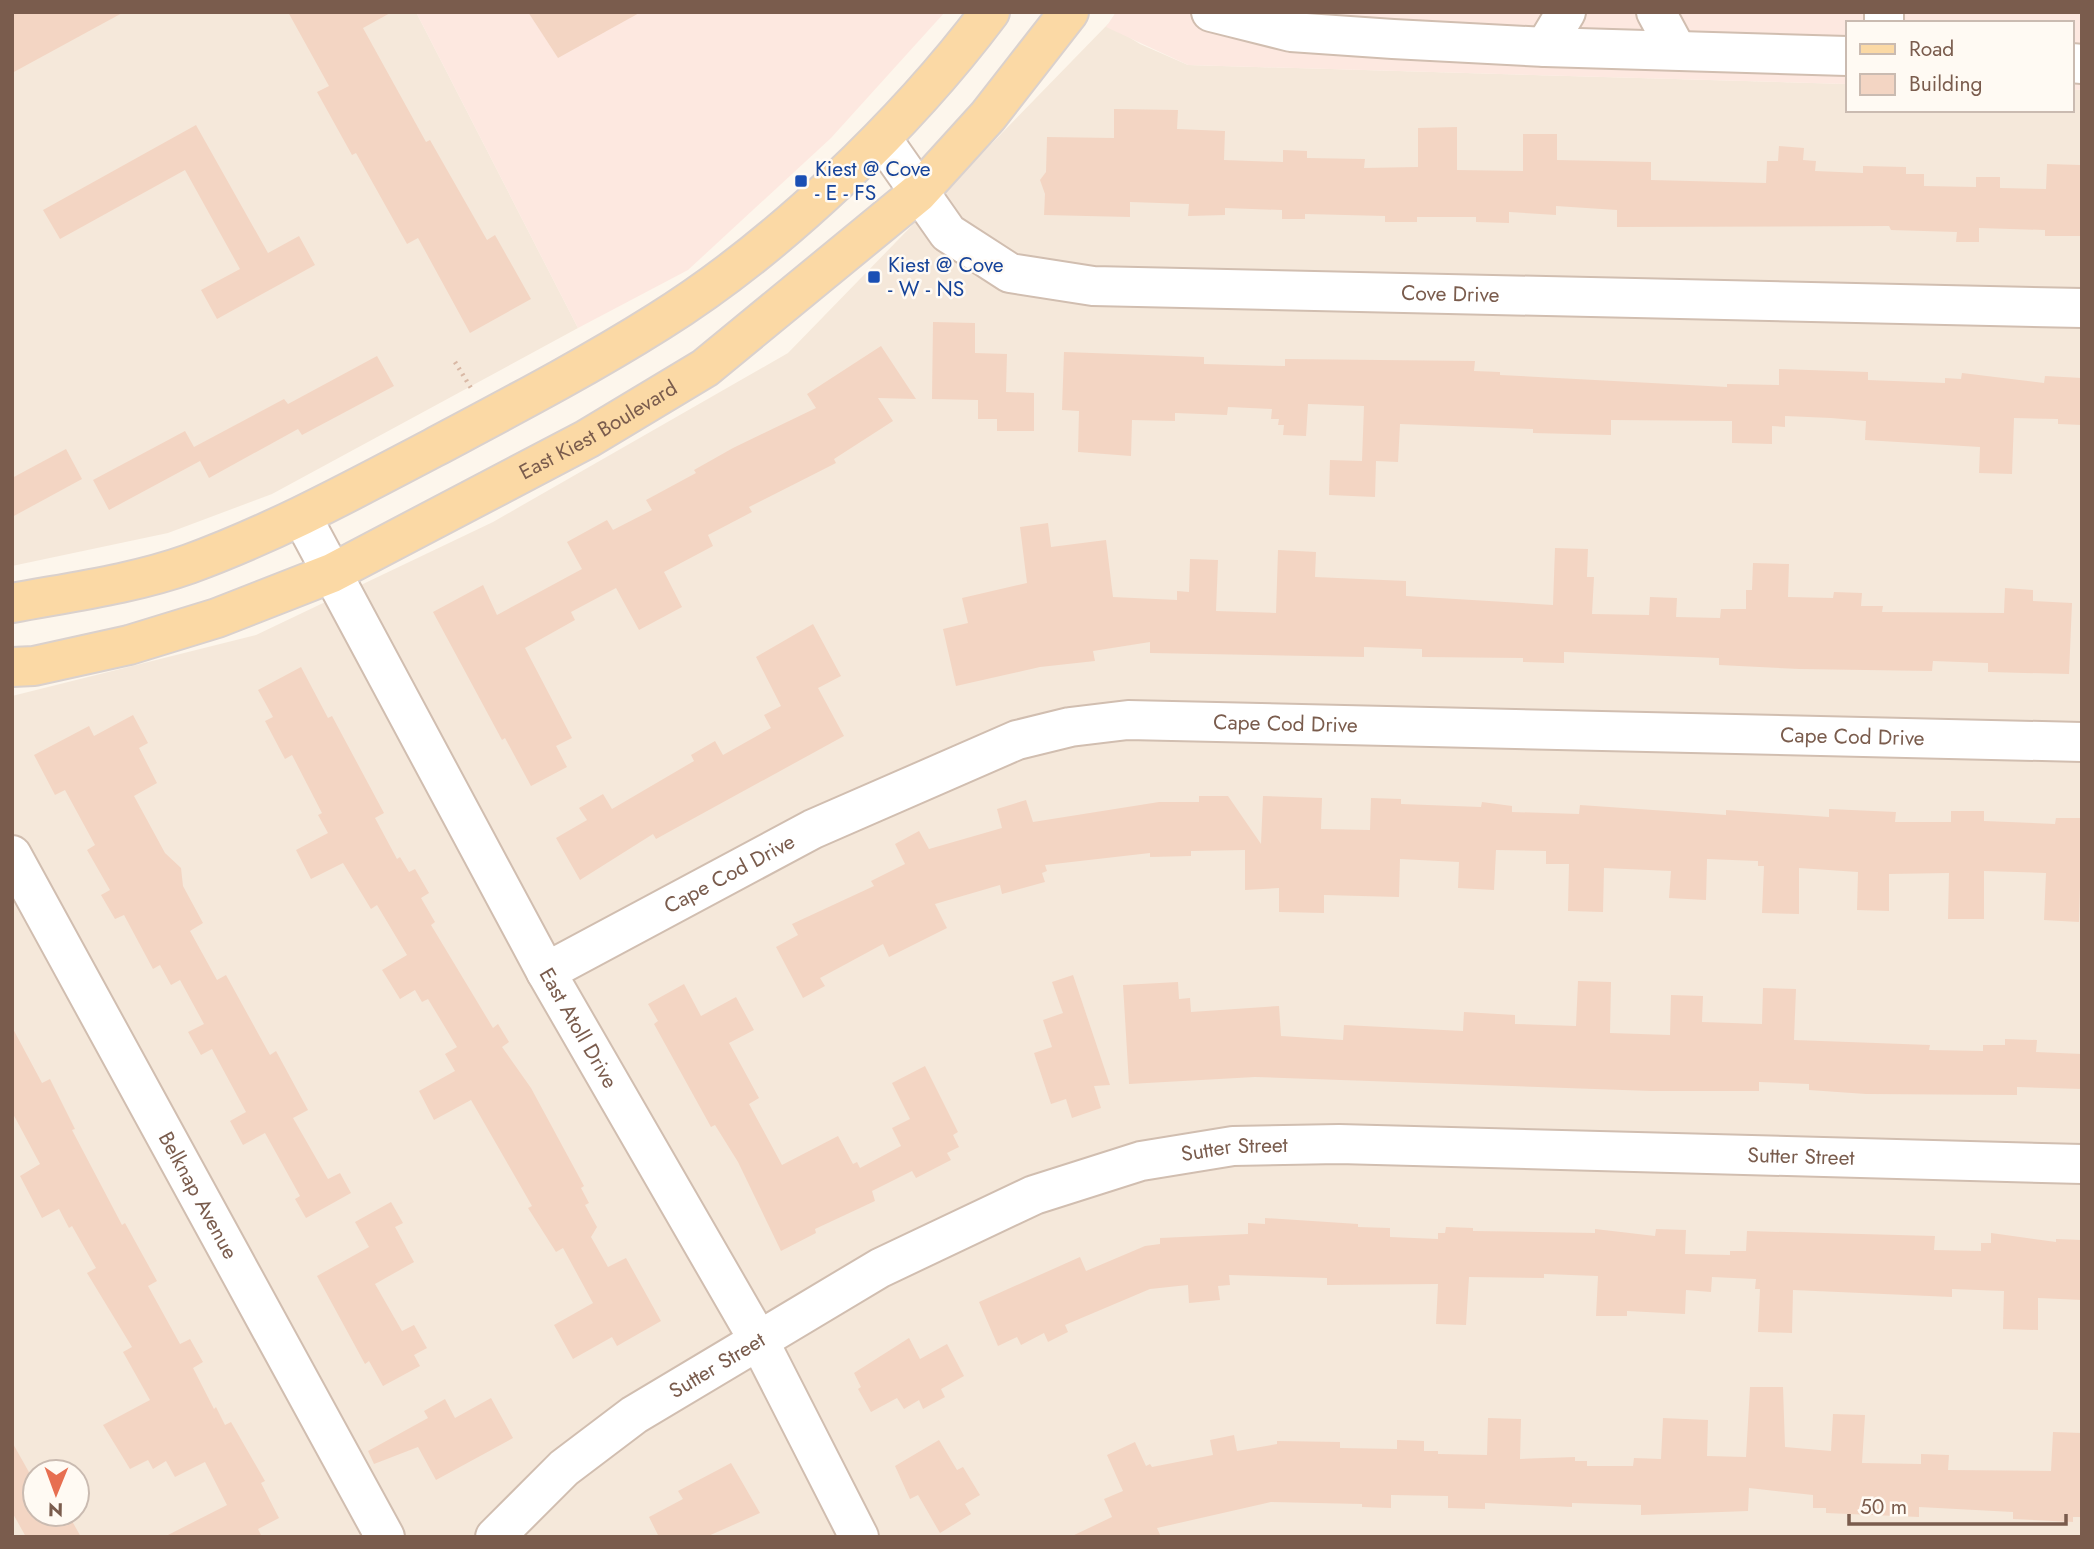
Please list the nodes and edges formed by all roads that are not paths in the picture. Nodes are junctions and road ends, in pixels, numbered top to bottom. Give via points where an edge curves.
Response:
1 (990, 12) edge
2 (1069, 12) edge
3 (1211, 12) edge
4 (1566, 12) edge
5 (1656, 12) edge
6 (1402, 26) edge
7 (1545, 47) junction
8 (1676, 49) junction
9 (1846, 56) edge
10 (882, 139) junction
11 (918, 194) junction
12 (2082, 308) edge
13 (302, 517) junction
14 (332, 573) junction
15 (12, 603) edge
16 (12, 667) edge
17 (2082, 742) edge
18 (12, 855) edge
19 (546, 972) junction
20 (2082, 1164) edge
21 (759, 1341) junction
22 (385, 1537) edge
23 (495, 1537) edge
24 (859, 1537) edge

1 - 10 main road
2 - 11 main road, East Kiest Boulevard via 988,116
3 - 6 street via 1291,32
4 - 7 street
5 - 8 street
6 - 7 street
7 - 8 street
8 - 9 street
10 - 11 street, Cove Drive
10 - 13 main road via 761,247 660,321 544,389
11 - 12 street, Cove Drive via 948,233 1010,273 1093,286
11 - 14 main road, East Kiest Boulevard via 705,368 587,439
13 - 14 street, East Atoll Drive
13 - 15 main road via 188,564
14 - 16 main road, East Kiest Boulevard via 217,618 129,645
14 - 19 street, East Atoll Drive
17 - 19 street, Cape Cod Drive via 1142,720 1070,727 1017,740 813,829
18 - 22 street, Belknap Avenue
19 - 21 street, East Atoll Drive
20 - 21 street, Sutter Street via 1339,1144 1233,1146 1141,1161 1034,1195 880,1268
21 - 23 street, Sutter Street via 634,1415 564,1468
21 - 24 street, East Atoll Drive

